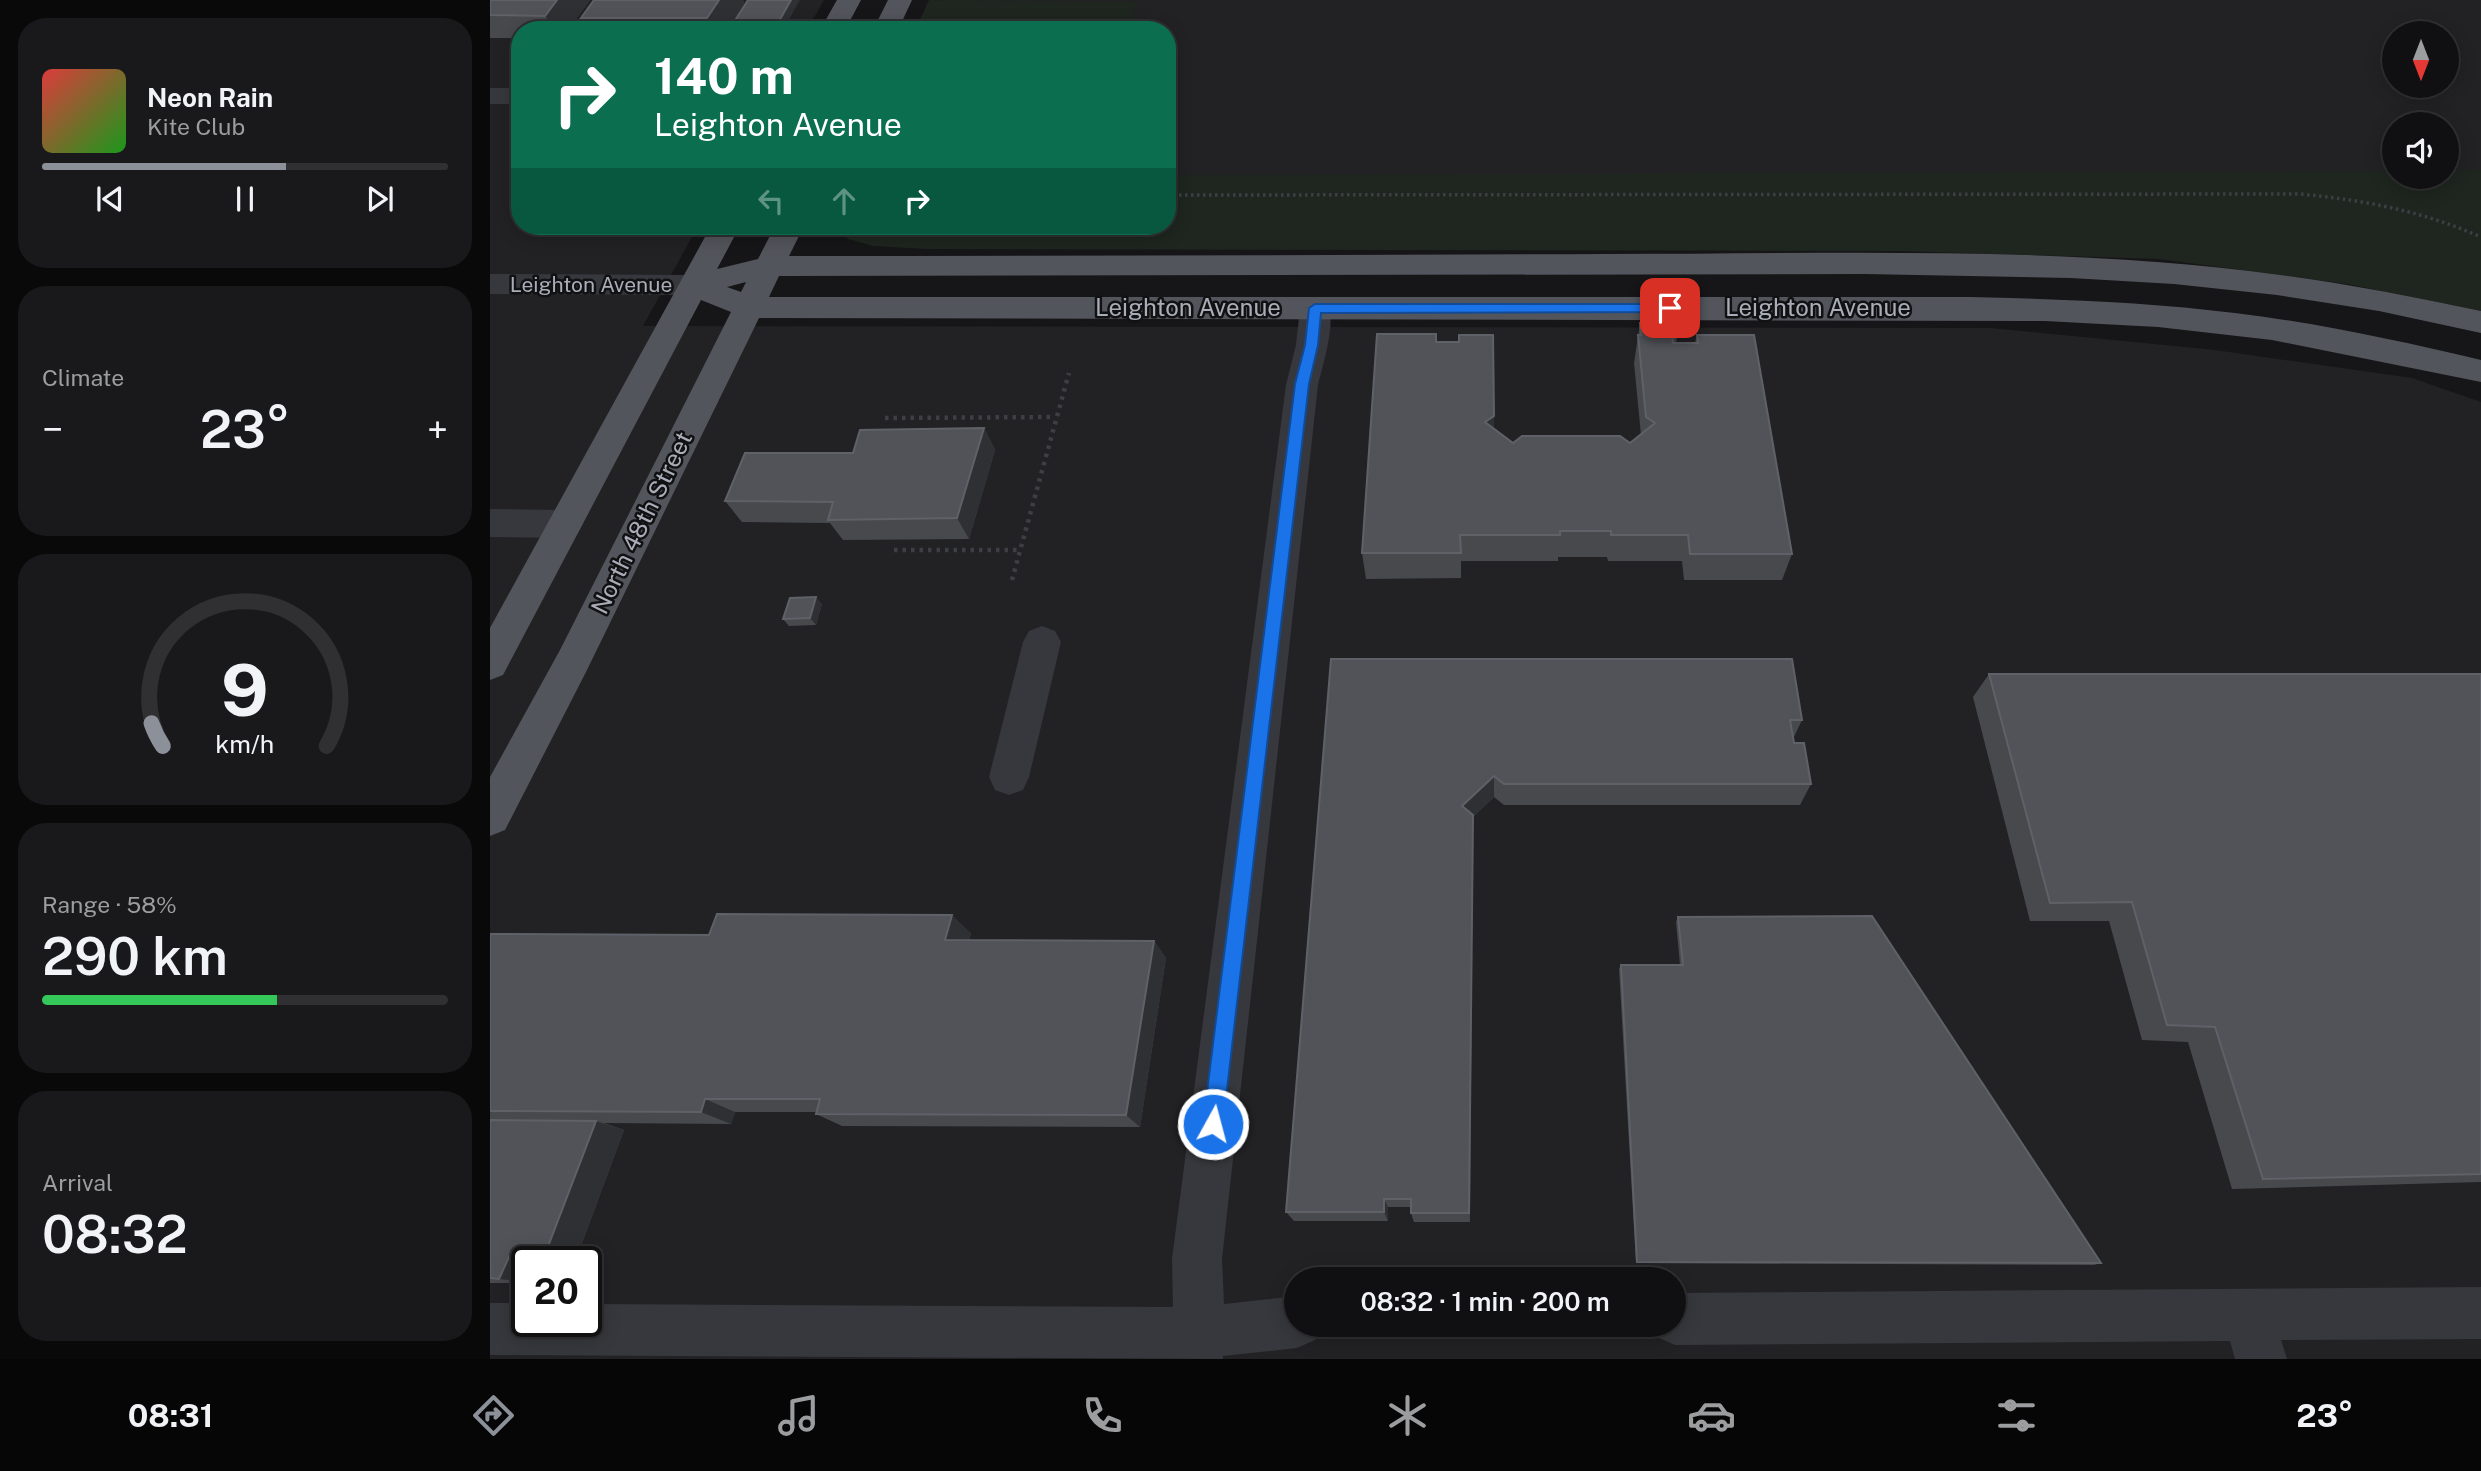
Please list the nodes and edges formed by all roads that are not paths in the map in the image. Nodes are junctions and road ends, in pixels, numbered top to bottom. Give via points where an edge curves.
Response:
1 (849, 0) edge
2 (900, 0) edge
3 (837, 21) edge
4 (890, 21) edge
5 (490, 96) edge
6 (511, 96) edge
7 (720, 235) edge
8 (785, 235) edge
9 (770, 266) junction
10 (490, 284) edge
11 (693, 285) junction
12 (749, 307) junction
13 (1315, 308) junction
14 (2481, 323) edge
15 (2481, 371) edge
16 (490, 523) edge
17 (565, 524) junction
18 (1042, 642) dead end
19 (490, 664) edge
20 (1009, 777) dead end
21 (490, 817) edge
22 (2481, 1313) edge
23 (1686, 1319) edge
24 (1284, 1325) edge
25 (490, 1329) edge
26 (2255, 1337) edge
27 (770, 1345) edge
28 (1199, 1346) edge

1 - 3 main road
2 - 4 main road
5 - 6 street
7 - 11 main road
8 - 9 main road, North 48th Street
9 - 11 main road, Leighton Avenue
9 - 12 main road, North 48th Street
9 - 14 main road, Leighton Avenue via 1925,264 2128,269 2331,292
10 - 11 street, Leighton Avenue
11 - 12 main road, Leighton Avenue
11 - 17 main road
12 - 13 main road, Leighton Avenue
12 - 21 main road, North 48th Street
13 - 15 main road, Leighton Avenue via 2110,312 2333,339
13 - 28 street via 1302,384 1197,1259
16 - 17 street
17 - 19 main road
18 - 20 street
22 - 26 street
23 - 26 street
24 - 28 street
25 - 27 street
27 - 28 street

